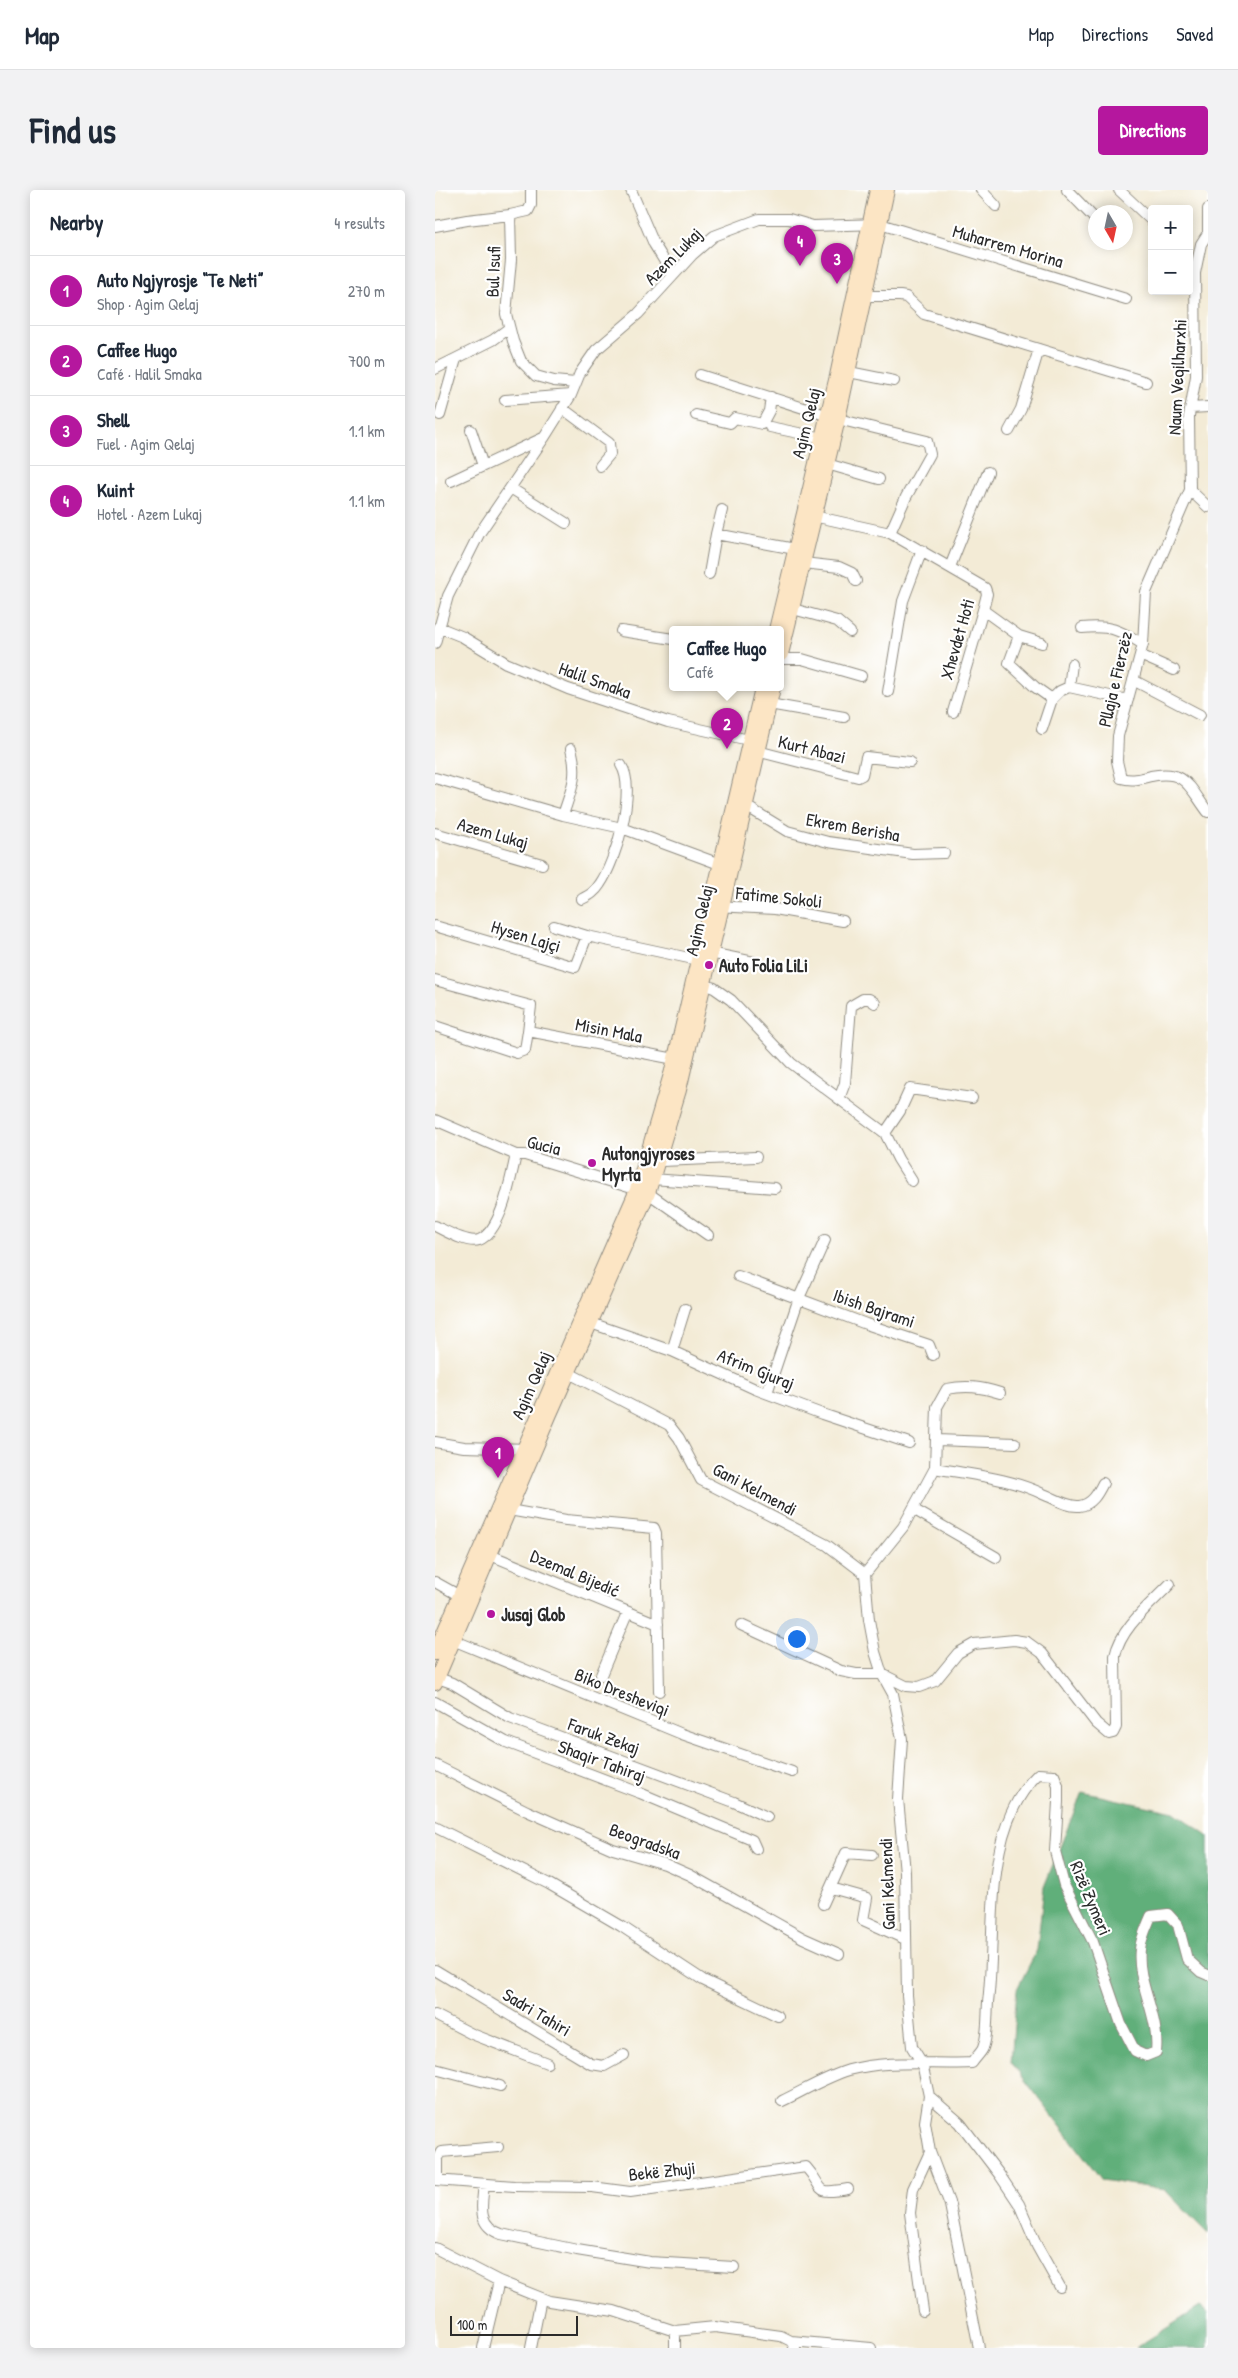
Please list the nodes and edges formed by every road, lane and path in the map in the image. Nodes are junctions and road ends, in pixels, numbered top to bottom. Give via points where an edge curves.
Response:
1 (531, 190) edge
2 (631, 190) edge
3 (877, 190) edge
4 (887, 190) edge
5 (981, 190) edge
6 (1067, 190) edge
7 (1119, 190) edge
8 (996, 206) dead end
9 (1208, 209) edge
10 (1088, 212) edge
11 (509, 215) junction
12 (1148, 217) edge
13 (875, 224) junction
14 (435, 226) edge
15 (1208, 233) edge
16 (673, 275) junction
17 (859, 296) junction
18 (1126, 299) dead end
19 (508, 328) junction
20 (1039, 349) junction
21 (456, 360) junction
22 (435, 369) edge
23 (849, 372) junction
24 (701, 376) dead end
25 (894, 382) dead end
26 (1146, 382) dead end
27 (575, 384) junction
28 (840, 387) junction
29 (571, 395) junction
30 (771, 397) junction
31 (505, 400) dead end
32 (1208, 407) edge
33 (562, 408) junction
34 (1191, 408) junction
35 (440, 414) dead end
36 (696, 415) dead end
37 (833, 417) junction
38 (770, 427) dead end
39 (471, 430) dead end
40 (1009, 431) dead end
41 (544, 438) junction
42 (822, 438) junction
43 (827, 464) junction
44 (483, 466) junction
45 (600, 466) dead end
46 (988, 472) dead end
47 (879, 479) dead end
48 (451, 481) dead end
49 (511, 489) junction
50 (1190, 490) junction
51 (1208, 507) edge
52 (722, 510) dead end
53 (809, 515) junction
54 (566, 522) dead end
55 (891, 533) junction
56 (716, 534) junction
57 (795, 549) junction
58 (922, 550) junction
59 (803, 563) junction
60 (950, 567) junction
61 (709, 574) dead end
62 (856, 581) dead end
63 (793, 609) junction
64 (983, 610) junction
65 (777, 626) edge
66 (438, 627) junction
67 (1082, 628) dead end
68 (621, 631) dead end
69 (850, 632) dead end
70 (1019, 636) junction
71 (669, 638) edge
72 (435, 642) edge
73 (784, 643) edge
74 (1042, 643) dead end
75 (1143, 644) junction
76 (1140, 655) junction
77 (784, 659) edge
78 (1072, 664) dead end
79 (1174, 670) dead end
80 (861, 676) dead end
81 (1133, 680) junction
82 (1069, 687) junction
83 (761, 691) edge
84 (772, 691) edge
85 (888, 692) dead end
86 (1052, 699) junction
87 (1128, 700) junction
88 (769, 704) junction
89 (953, 712) dead end
90 (1200, 715) dead end
91 (844, 717) dead end
92 (1042, 729) dead end
93 (752, 747) junction
94 (571, 749) dead end
95 (910, 762) dead end
96 (621, 765) dead end
97 (435, 778) edge
98 (740, 803) junction
99 (1208, 812) edge
100 (563, 815) junction
101 (622, 828) junction
102 (435, 833) edge
103 (944, 854) dead end
104 (541, 864) dead end
105 (725, 866) junction
106 (582, 900) dead end
107 (716, 906) junction
108 (843, 921) dead end
109 (435, 926) edge
110 (554, 926) dead end
111 (587, 936) junction
112 (704, 957) junction
113 (754, 962) dead end
114 (435, 980) edge
115 (698, 983) junction
116 (875, 1003) dead end
117 (435, 1026) edge
118 (528, 1031) junction
119 (679, 1060) junction
120 (972, 1098) dead end
121 (839, 1099) junction
122 (435, 1120) edge
123 (885, 1133) junction
124 (516, 1155) junction
125 (756, 1157) dead end
126 (652, 1159) junction
127 (652, 1179) junction
128 (912, 1182) dead end
129 (775, 1188) dead end
130 (642, 1192) junction
131 (435, 1226) edge
132 (708, 1235) dead end
133 (825, 1240) dead end
134 (738, 1276) dead end
135 (799, 1298) junction
136 (685, 1309) dead end
137 (586, 1321) junction
138 (672, 1351) junction
139 (933, 1355) dead end
140 (564, 1370) junction
141 (767, 1393) junction
142 (999, 1393) dead end
143 (937, 1440) junction
144 (435, 1442) edge
145 (909, 1443) dead end
146 (1015, 1443) dead end
147 (529, 1449) junction
148 (935, 1468) junction
149 (1103, 1483) dead end
150 (913, 1509) junction
151 (509, 1510) junction
152 (485, 1553) junction
153 (996, 1557) dead end
154 (865, 1574) junction
155 (435, 1582) edge
156 (1170, 1584) dead end
157 (460, 1596) junction
158 (627, 1613) junction
159 (658, 1624) junction
160 (741, 1624) dead end
161 (447, 1638) junction
162 (435, 1653) edge
163 (882, 1674) junction
164 (601, 1675) dead end
165 (436, 1679) edge
166 (659, 1691) dead end
167 (435, 1702) edge
168 (435, 1765) edge
169 (792, 1772) dead end
170 (767, 1816) dead end
171 (435, 1827) edge
172 (756, 1849) dead end
173 (872, 1855) dead end
174 (831, 1888) junction
175 (823, 1904) dead end
176 (905, 1939) junction
177 (839, 1954) dead end
178 (435, 1970) edge
179 (1208, 1975) edge
180 (435, 2015) edge
181 (778, 2016) dead end
182 (624, 2055) dead end
183 (547, 2063) dead end
184 (922, 2063) junction
185 (435, 2069) edge
186 (501, 2086) dead end
187 (929, 2096) junction
188 (781, 2101) dead end
189 (498, 2147) dead end
190 (930, 2152) junction
191 (437, 2180) edge
192 (484, 2184) junction
193 (848, 2189) dead end
194 (435, 2250) edge
195 (735, 2267) dead end
196 (499, 2281) junction
197 (1059, 2287) dead end
198 (541, 2298) junction
199 (923, 2311) dead end
200 (675, 2331) junction
201 (793, 2344) edge
202 (483, 2348) edge
203 (531, 2348) edge
204 (675, 2348) edge
205 (871, 2348) edge
206 (979, 2348) edge

1 - 11 street via 528,211
2 - 16 street via 654,244
3 - 13 main road
4 - 13 main road
5 - 8 street
6 - 10 street
7 - 12 street
9 - 15 street, Naum Veqilharxhi
11 - 14 street
11 - 19 street, Bul Isufi
13 - 16 street, Azem Lukaj via 813,226 789,219 759,219 714,236
13 - 17 main road, Agim Qelaj
13 - 18 street, Muharrem Morina
15 - 34 street, Naum Veqilharxhi via 1201,244 1195,273 1196,376
16 - 27 street, Azem Lukaj via 638,314 596,350
17 - 20 street via 906,298 924,314
17 - 23 main road, Agim Qelaj
17 - 28 main road, Agim Qelaj
19 - 21 street
19 - 27 street, Bul Isufi via 521,361 529,370 545,379
20 - 26 street
20 - 40 street via 1021,409
21 - 22 street
21 - 35 street
23 - 25 street
23 - 28 main road, Agim Qelaj
24 - 30 street
27 - 29 street, Azem Lukaj
28 - 37 main road, Agim Qelaj
29 - 31 street
29 - 33 street, Azem Lukaj
30 - 36 street via 769,411 762,424 735,418 725,422
30 - 37 street
32 - 34 street
33 - 41 street, Azem Lukaj
33 - 45 street via 609,443 610,454
34 - 50 street, Naum Veqilharxhi
37 - 42 main road, Agim Qelaj
37 - 43 main road, Agim Qelaj
37 - 55 street via 927,441 930,454
38 - 42 street
39 - 44 street
41 - 44 street
41 - 49 street, Azem Lukaj
42 - 53 main road, Agim Qelaj
43 - 47 street
43 - 53 main road, Agim Qelaj
44 - 48 street
46 - 60 street
49 - 54 street
49 - 66 street, Azem Lukaj via 479,534 461,568
50 - 51 street
50 - 75 street, Pllaja e Fierzëz via 1146,592
52 - 56 street
53 - 55 street, Xhevdet Hoti
53 - 57 main road, Agim Qelaj
53 - 59 main road, Agim Qelaj
55 - 58 street, Xhevdet Hoti
56 - 57 street
56 - 61 street
57 - 65 main road, Agim Qelaj
58 - 60 street, Xhevdet Hoti
58 - 85 street via 903,601
59 - 62 street via 839,568 852,574
59 - 63 main road, Agim Qelaj
60 - 64 street, Xhevdet Hoti via 985,588 987,594
63 - 69 street via 837,621
63 - 73 main road, Agim Qelaj
64 - 70 street
64 - 89 street, Xhevdet Hoti
66 - 72 street, Azem Lukaj
66 - 93 street, Halil Smaka via 463,637 506,663 568,689
67 - 75 street via 1102,626 1118,629
68 - 71 street
70 - 74 street
70 - 86 street via 1009,663
75 - 76 street, Pllaja e Fierzëz
76 - 79 street
76 - 81 street, Pllaja e Fierzëz
77 - 80 street via 802,659
78 - 82 street
81 - 87 street, Pllaja e Fierzëz
81 - 90 street
82 - 86 street
82 - 87 street
83 - 93 main road, Agim Qelaj
84 - 88 main road, Agim Qelaj
86 - 92 street
87 - 99 street, Pllaja e Fierzëz via 1118,736 1117,761 1121,778 1132,780 1169,773 1181,777
88 - 91 street
88 - 93 main road, Agim Qelaj
93 - 95 street, Kurt Abazi via 858,777 866,757
93 - 98 main road, Agim Qelaj
94 - 100 street via 576,766 575,780
96 - 101 street via 625,771 627,795
97 - 100 street
98 - 103 street, Ekrem Berisha via 782,829 828,842 913,854
98 - 105 main road, Agim Qelaj
100 - 101 street
101 - 105 street
101 - 106 street via 601,884
102 - 104 street, Azem Lukaj
105 - 107 main road, Agim Qelaj
107 - 108 street, Fatime Sokoli via 775,909
107 - 112 main road, Agim Qelaj
109 - 111 street, Hysen Lajçi via 575,967
110 - 111 street, Hysen Lajçi
111 - 112 street, Hysen Lajçi
112 - 113 street, Hysen Lajçi
112 - 115 main road, Agim Qelaj
114 - 118 street via 531,1006
115 - 119 main road, Agim Qelaj
115 - 121 street via 714,988 731,1000 791,1063
116 - 121 street via 863,999 851,1006 845,1084
117 - 118 street via 517,1054 525,1050
118 - 119 street, Misin Mala
119 - 126 main road, Agim Qelaj via 679,1090
120 - 123 street via 910,1089
121 - 123 street
122 - 124 street, Gucia
123 - 128 street
124 - 130 street, Gucia via 525,1155
124 - 131 street via 500,1212 489,1233 479,1240 469,1240
125 - 126 street
126 - 127 main road, Agim Qelaj
126 - 130 main road, Agim Qelaj
127 - 129 street
127 - 130 main road, Agim Qelaj
130 - 132 street
130 - 137 main road, Agim Qelaj
133 - 135 street
134 - 135 street, Ibish Bajrami
135 - 139 street, Ibish Bajrami via 929,1345
135 - 141 street
136 - 138 street
137 - 138 street, Afrim Gjuraj
137 - 140 main road, Agim Qelaj
138 - 141 street, Afrim Gjuraj
140 - 147 main road, Agim Qelaj
140 - 154 street, Gani Kelmendi via 669,1425 701,1480 827,1545
141 - 145 street, Afrim Gjuraj
142 - 143 street via 963,1386 947,1389 937,1407
143 - 146 street
143 - 148 street
144 - 147 street via 464,1447
147 - 151 main road, Agim Qelaj
147 - 152 main road, Agim Qelaj
148 - 149 street via 1023,1485 1066,1504 1079,1506 1095,1497
148 - 150 street
150 - 153 street
150 - 154 street via 903,1528
151 - 152 main road, Agim Qelaj
151 - 159 street via 567,1520 654,1528
152 - 157 main road, Agim Qelaj
152 - 158 street, Dzemal Bijedić
152 - 161 main road, Agim Qelaj
154 - 163 street, Gani Kelmendi via 869,1620
155 - 157 street
156 - 163 street via 1117,1646 1116,1727 1113,1733 1109,1734 1096,1723 1042,1654 1027,1642 974,1644 958,1653 935,1681 919,1687 906,1686
157 - 161 main road, Agim Qelaj
158 - 159 street, Dzemal Bijedić
158 - 164 street
159 - 166 street
160 - 163 street via 841,1671
161 - 162 main road, Agim Qelaj
161 - 165 main road, Agim Qelaj
161 - 169 street, Biko Dresheviqi via 681,1734
163 - 176 street, Gani Kelmendi via 893,1694 902,1739 898,1799 905,1872
165 - 170 street, Faruk Zekaj via 452,1683 510,1718 525,1721
167 - 172 street, Shaqir Tahiraj via 506,1742 640,1792 753,1840
168 - 177 street, Beogradska via 613,1849 665,1864
171 - 181 street via 549,1884 703,1980
173 - 174 street via 846,1853
174 - 175 street
174 - 176 street via 867,1898 863,1920
176 - 184 street, Gani Kelmendi via 912,2047
178 - 182 street, Sadri Tahiri via 591,2064 604,2066
179 - 184 street, Rizë Zymeri via 1187,1959 1179,1925 1168,1914 1151,1916 1140,1949 1143,1977 1157,2030 1156,2052 1146,2056 1135,2052 1121,2024 1093,1942 1064,1885 1055,1851 1058,1802 1054,1774 1038,1774 1024,1788 1004,1828 994,1899 990,1990 983,2047 972,2063
180 - 183 street via 471,2034
184 - 187 street, Gani Kelmendi
184 - 188 street via 888,2064 847,2071
185 - 186 street
187 - 190 street, Gani Kelmendi via 925,2122
187 - 197 street via 960,2123 999,2174 1019,2204
189 - 191 street via 441,2152
190 - 199 street via 913,2189 910,2213
190 - 206 street, Gani Kelmendi via 950,2205
191 - 192 street, Bekë Zhuji
192 - 193 street, Bekë Zhuji via 591,2187 630,2192 806,2167 822,2190
192 - 195 street via 483,2221 491,2230 501,2234 650,2262
194 - 196 street
196 - 198 street
196 - 202 street
198 - 200 street via 614,2311
198 - 203 street
200 - 201 street via 715,2327 781,2336
200 - 204 street
201 - 205 street

